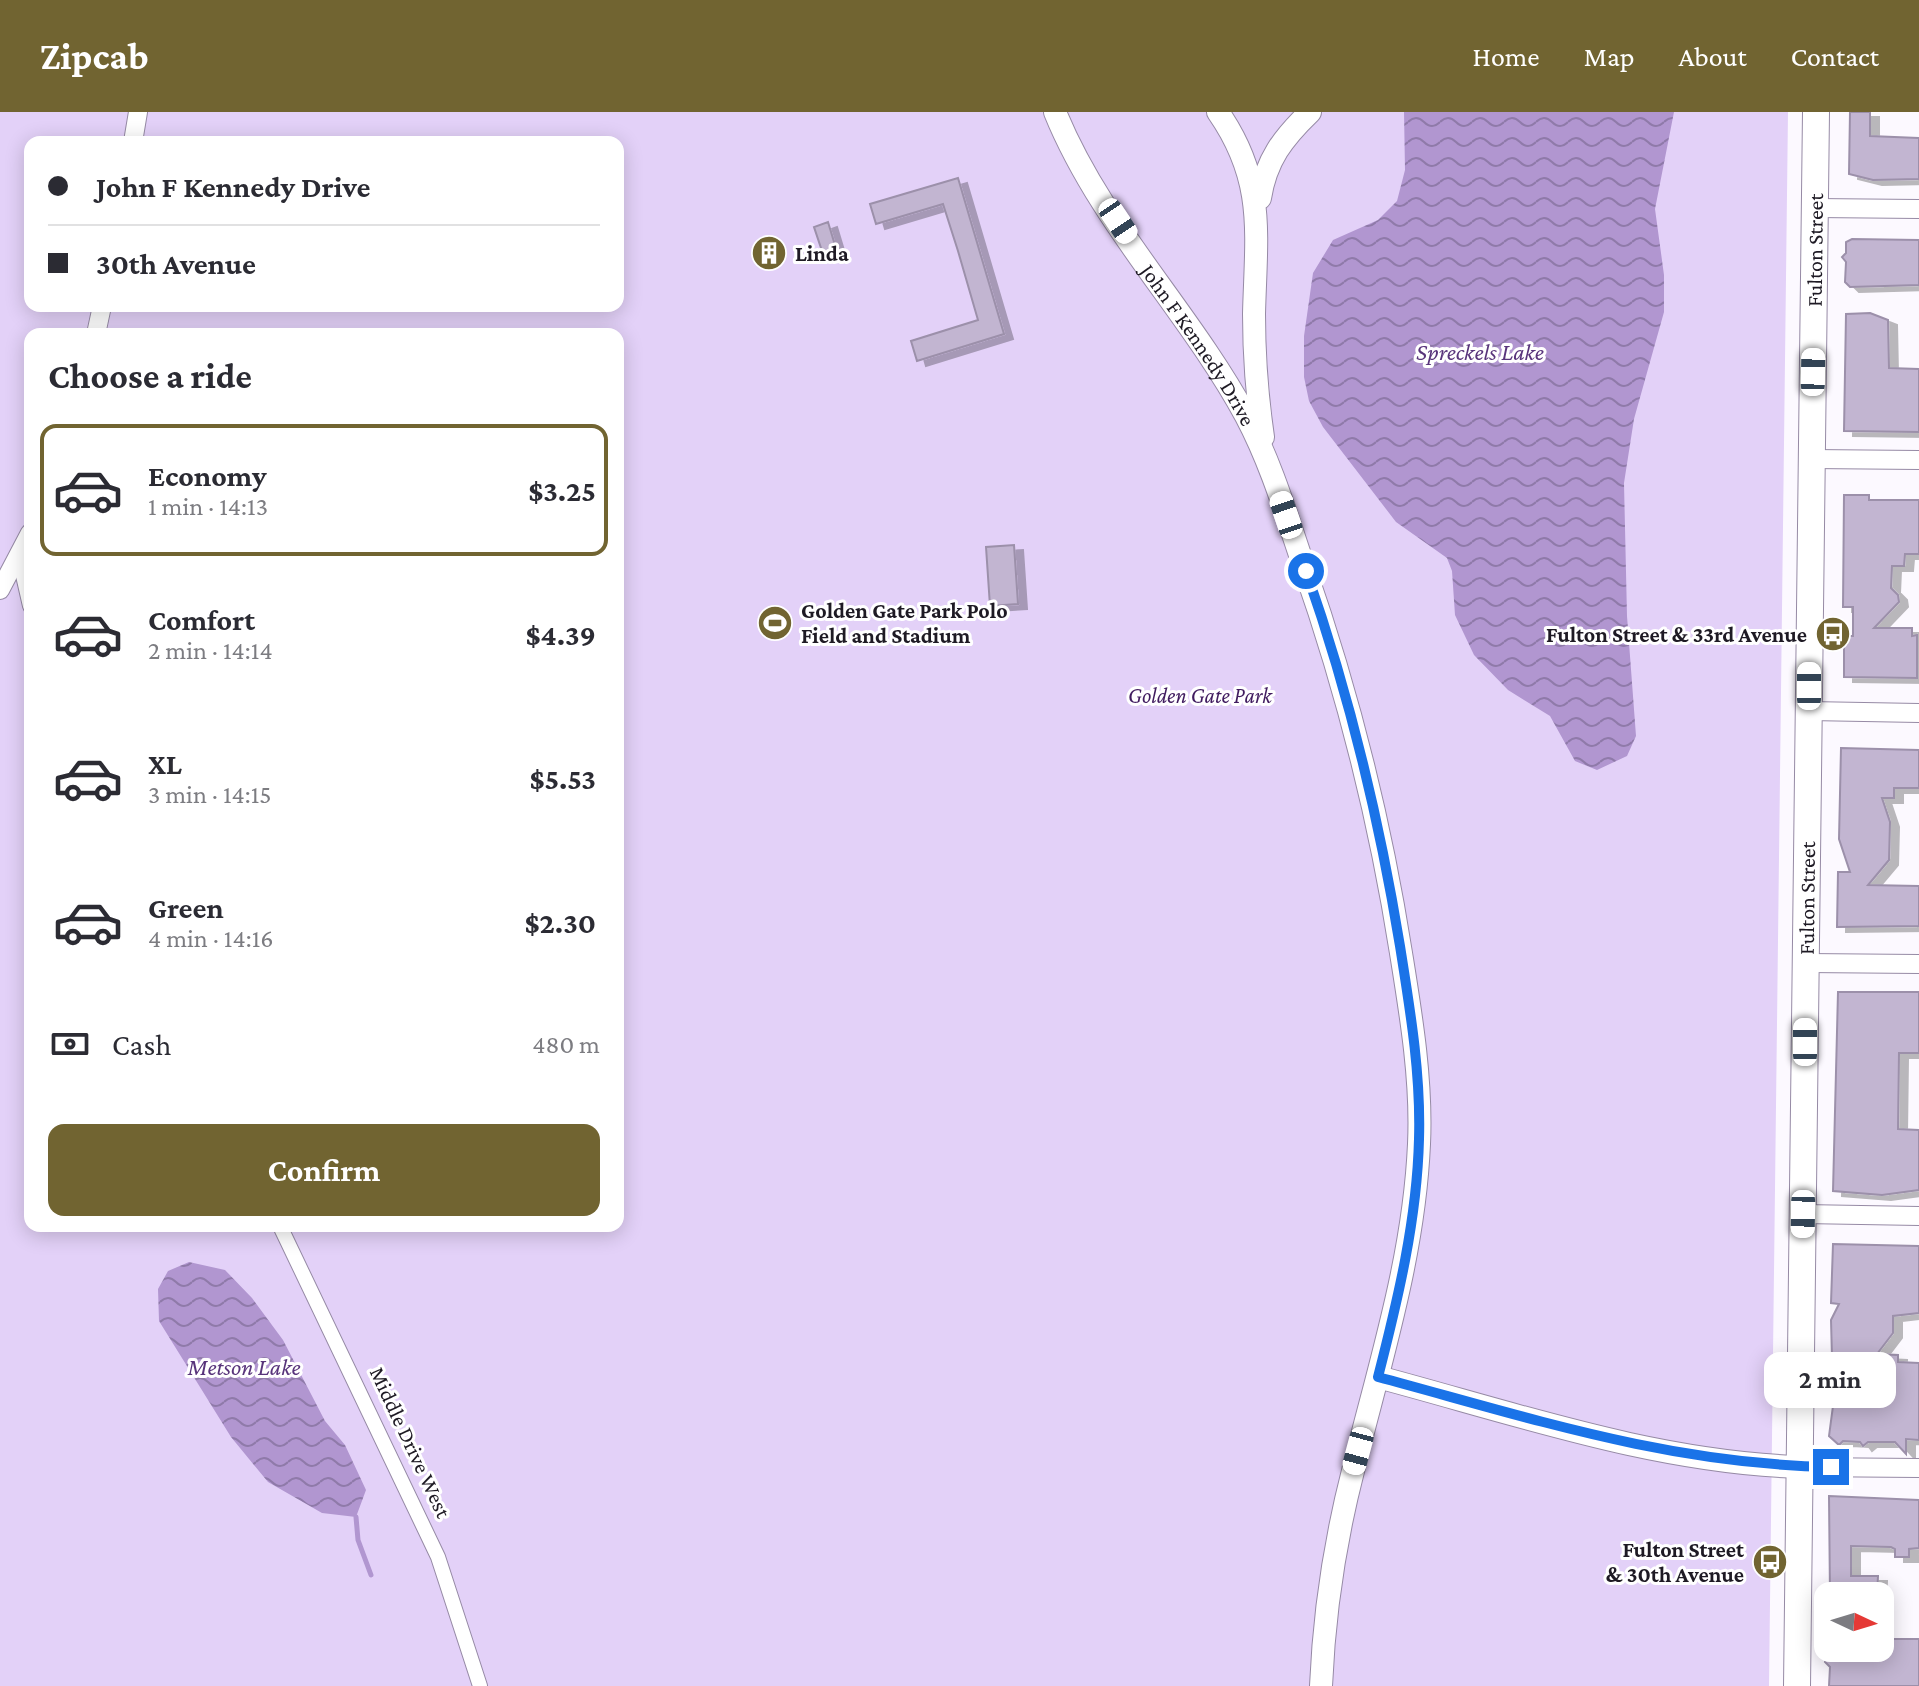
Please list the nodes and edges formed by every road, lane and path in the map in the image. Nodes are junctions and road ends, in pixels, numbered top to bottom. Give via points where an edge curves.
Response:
1 (138, 112) edge
2 (1055, 112) edge
3 (1218, 112) edge
4 (1310, 112) edge
5 (1816, 112) edge
6 (134, 136) edge
7 (1815, 208) junction
8 (1919, 209) edge
9 (1258, 231) junction
10 (1265, 455) junction
11 (1812, 459) junction
12 (1919, 460) edge
13 (24, 547) edge
14 (19, 558) junction
15 (24, 580) edge
16 (0, 590) edge
17 (1809, 711) junction
18 (1919, 713) edge
19 (1806, 963) junction
20 (1919, 964) edge
21 (1803, 1214) junction
22 (1919, 1216) edge
23 (283, 1232) edge
24 (1378, 1377) junction
25 (1800, 1467) junction
26 (1919, 1468) edge
27 (480, 1686) edge
28 (1321, 1686) edge
29 (1797, 1686) edge

1 - 6 street
2 - 10 street, John F Kennedy Drive via 1084,170 1224,378
3 - 9 street, John F Kennedy Drive via 1250,171
4 - 9 street via 1268,162
5 - 7 main road, Fulton Street
7 - 8 street
7 - 11 main road, Fulton Street
9 - 10 street, John F Kennedy Drive via 1255,365
10 - 24 street, John F Kennedy Drive via 1360,745 1383,846 1410,1013 1420,1118 1418,1168 1407,1252
11 - 12 street
11 - 17 main road, Fulton Street
13 - 14 street
14 - 15 street
14 - 16 street
17 - 18 street
17 - 19 main road, Fulton Street
19 - 20 street
19 - 21 main road, Fulton Street
21 - 22 street
21 - 25 main road, Fulton Street
23 - 27 street, Middle Drive West via 432,1544
24 - 25 street via 1622,1444
24 - 28 street, John F Kennedy Drive via 1343,1516
25 - 26 street
25 - 29 main road, Fulton Street

